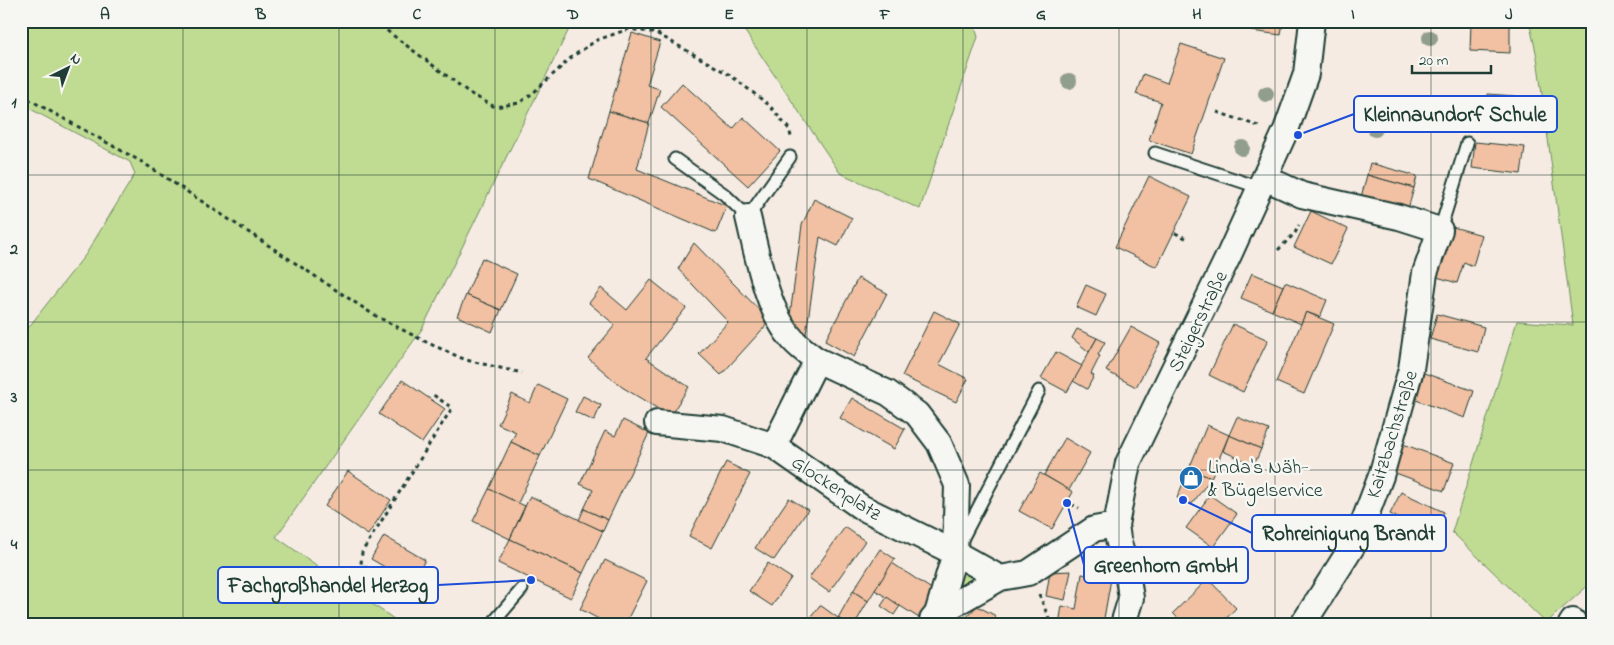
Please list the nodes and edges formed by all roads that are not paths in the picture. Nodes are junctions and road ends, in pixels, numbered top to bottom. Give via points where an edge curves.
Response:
1 (1312, 21) edge
2 (1467, 144) dead end
3 (1155, 153) dead end
4 (790, 157) road end
5 (675, 159) dead end
6 (1263, 183) junction
7 (748, 217) junction
8 (1440, 230) junction
9 (817, 360) junction
10 (1039, 391) dead end
11 (657, 423) dead end
12 (774, 446) junction
13 (1116, 525) junction
14 (956, 553) junction
15 (1000, 578) junction
16 (522, 589) dead end
17 (933, 619) edge
18 (492, 624) edge
19 (1123, 624) edge
20 (1303, 624) edge

1 - 6 street, Steigerstraße via 1306,74
2 - 8 lane, Kaitzbachstraße
3 - 6 lane
4 - 7 lane
5 - 7 lane via 724,194
6 - 8 street
6 - 13 street, Steigerstraße via 1128,463
7 - 9 street via 777,318 793,340
8 - 20 street, Kaitzbachstraße via 1424,273 1411,369 1381,476 1356,539
9 - 12 street, Glockenplatz
9 - 14 street via 888,394 917,414 939,443 957,485
10 - 14 lane
11 - 12 street, Glockenplatz via 723,429
12 - 14 street, Glockenplatz via 861,507
13 - 15 street via 1094,529 1028,574
13 - 19 street, Steigerstraße via 1131,598
14 - 15 street, Glockenplatz
14 - 17 street
15 - 17 street
16 - 18 lane

